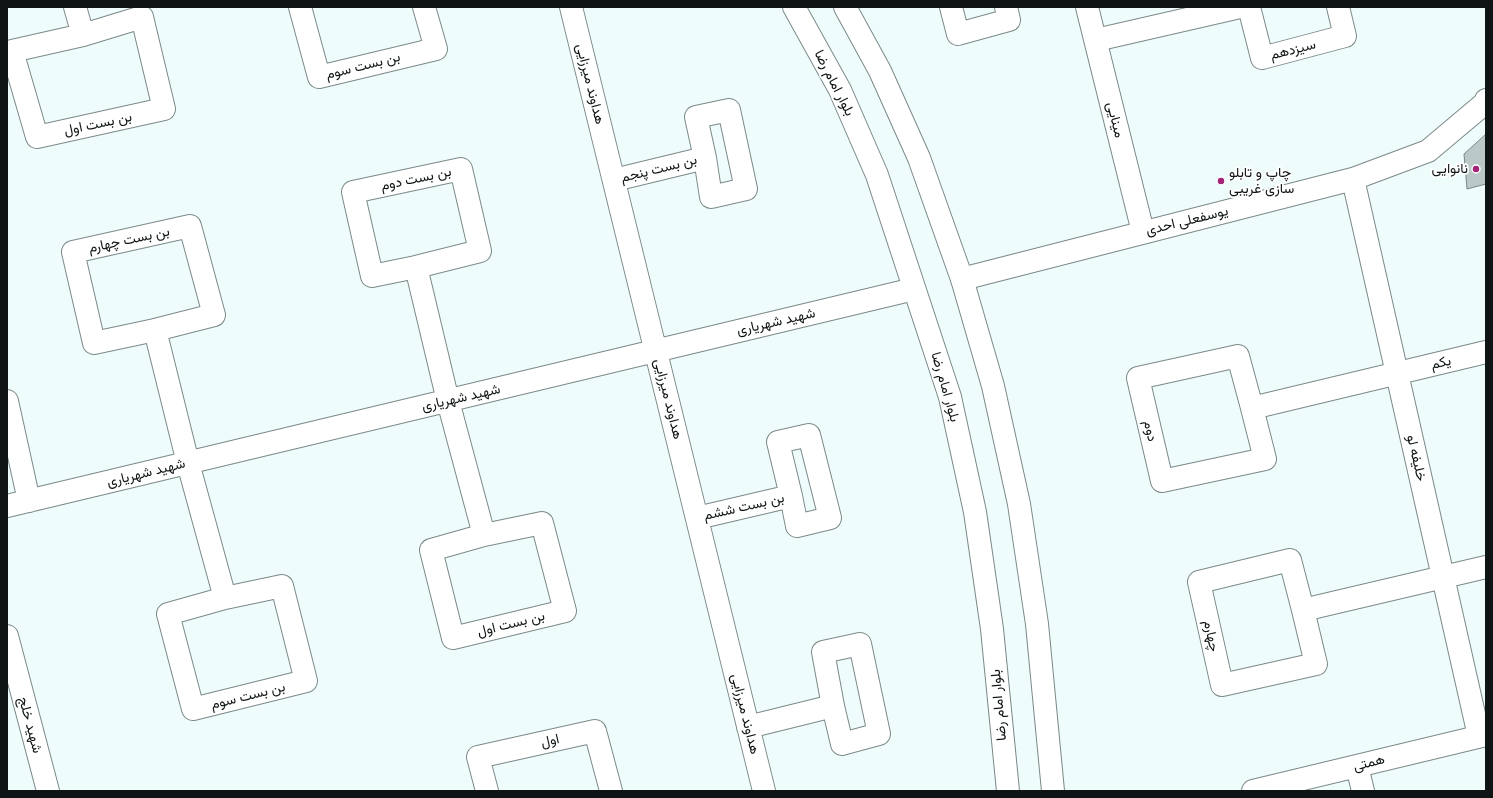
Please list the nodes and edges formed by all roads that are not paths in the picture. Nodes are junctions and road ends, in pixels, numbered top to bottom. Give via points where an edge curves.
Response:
1 (75, 7) edge
2 (300, 7) edge
3 (424, 7) edge
4 (571, 7) edge
5 (794, 7) edge
6 (845, 7) edge
7 (951, 7) edge
8 (1006, 7) edge
9 (1088, 7) edge
10 (1240, 7) edge
11 (1249, 7) edge
12 (1338, 7) edge
13 (83, 35) junction
14 (1096, 40) junction
15 (1486, 100) edge
16 (705, 158) dead end
17 (1353, 179) junction
18 (614, 180) junction
19 (1143, 232) junction
20 (416, 267) junction
21 (962, 279) junction
22 (914, 289) junction
23 (155, 330) junction
24 (656, 351) junction
25 (1486, 352) edge
26 (1397, 374) junction
27 (7, 401) edge
28 (448, 401) junction
29 (1252, 408) junction
30 (188, 463) junction
31 (791, 496) dead end
32 (29, 501) junction
33 (7, 506) edge
34 (697, 518) junction
35 (484, 535) junction
36 (1486, 567) edge
37 (1443, 577) junction
38 (225, 598) junction
39 (1303, 610) junction
40 (7, 636) edge
41 (833, 706) dead end
42 (748, 726) junction
43 (1482, 736) edge
44 (1357, 766) junction
45 (48, 791) edge
46 (487, 791) edge
47 (611, 791) edge
48 (764, 791) edge
49 (1008, 791) edge
50 (1053, 791) edge
51 (1253, 791) edge
52 (1363, 791) edge

1 - 13 street
2 - 3 street, بن بست سوم via 319,77 436,49
4 - 18 street, هداوند میرزایی
5 - 22 street, بلوار امام رضا via 840,90 877,175
6 - 21 street via 880,70 919,158
7 - 8 street via 958,34 1009,20
9 - 14 street, مینایی
10 - 14 street
11 - 12 street, سیزدهم via 1262,58 1345,36
13 - 13 street, بن بست اول via 12,51 37,137 164,109 142,18
14 - 19 street, مینایی
15 - 17 street, یوسفعلی احدی via 1428,152
16 - 18 street, بن بست پنجم
17 - 19 street, یوسفعلی احدی
17 - 26 street, خلیفه لو
18 - 24 street, هداوند میرزایی
19 - 21 street, یوسفعلی احدی
20 - 20 street, بن بست دوم via 372,276 353,192 460,170 480,251
20 - 28 street
21 - 50 street via 993,386 1019,504 1037,624
22 - 24 street, شهید شهریاری
22 - 49 street, بلوار امام رضا via 950,397 975,512 992,629
23 - 23 street, بن بست چهارم via 94,343 73,252 190,226 214,314
23 - 30 street
24 - 28 street, شهید شهریاری
24 - 34 street, هداوند میرزایی
25 - 26 street, یکم
26 - 29 street
26 - 37 street, خلیفه لو
27 - 32 street
28 - 30 street, شهید شهریاری
28 - 35 street
29 - 29 street, دوم via 1265,459 1162,481 1138,378 1238,356
30 - 32 street, شهید شهریاری
30 - 38 street
31 - 34 street, بن بست ششم
32 - 33 street, شهید شهریاری
34 - 42 street, هداوند میرزایی
35 - 35 street, بن بست اول via 431,550 453,638 565,611 542,523
36 - 37 street
37 - 39 street
37 - 43 street, خلیفه لو
38 - 38 street, بن بست سوم via 168,614 193,709 306,681 282,586
39 - 39 street, چهارم via 1316,664 1222,685 1199,582 1290,560
40 - 45 street, شهید خلج
41 - 42 street
42 - 48 street, هداوند میرزایی
43 - 44 street, همتی
44 - 51 street, همتی
44 - 52 street
46 - 47 street, اول via 478,757 594,731

